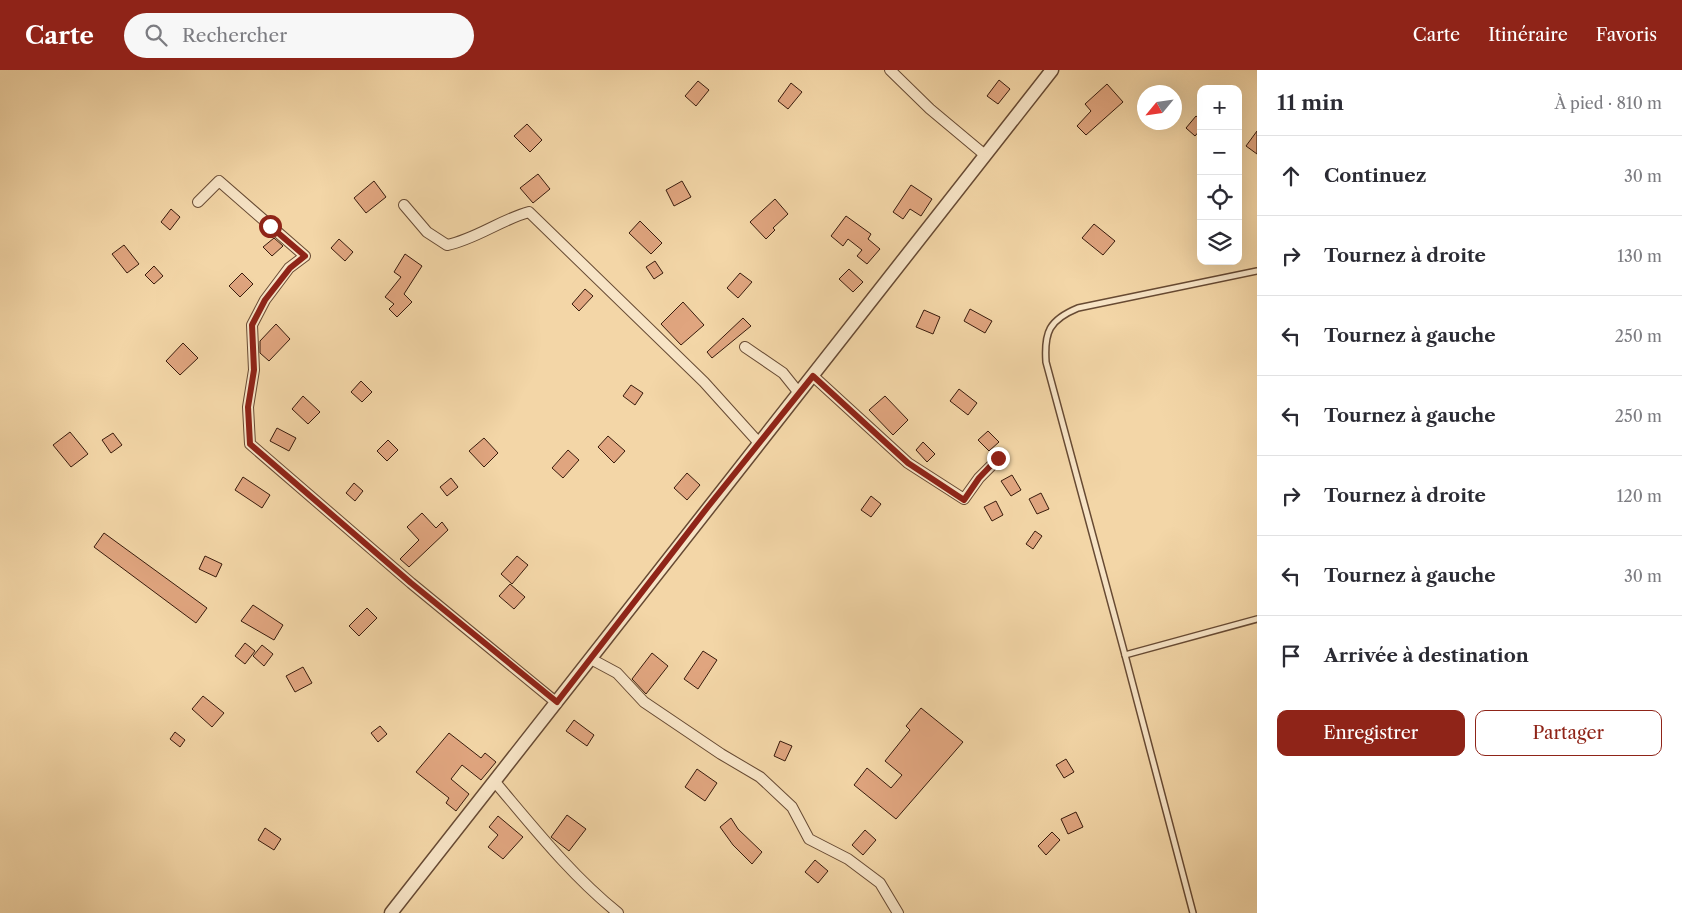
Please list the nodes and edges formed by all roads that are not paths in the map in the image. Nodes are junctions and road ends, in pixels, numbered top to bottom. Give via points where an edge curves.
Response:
1 (890, 70) edge
2 (1052, 70) edge
3 (985, 155) junction
4 (198, 202) dead end
5 (404, 205) dead end
6 (1257, 271) edge
7 (746, 347) dead end
8 (813, 376) junction
9 (799, 393) junction
10 (759, 443) junction
11 (998, 458) dead end
12 (1257, 619) edge
13 (1125, 655) junction
14 (591, 659) junction
15 (557, 702) junction
16 (495, 782) junction
17 (391, 913) edge
18 (618, 913) edge
19 (898, 913) edge
20 (1193, 913) edge

1 - 3 street
2 - 3 street
3 - 8 street
4 - 15 street via 219,181 305,256 290,268 265,300 252,325 254,370 248,407 250,444 411,583
5 - 10 street via 427,232 447,245 529,212 704,382
6 - 13 lane via 1078,308 1061,316 1050,327 1045,344 1046,362
7 - 9 street via 783,373
8 - 9 street
8 - 11 street via 908,463 964,500
9 - 10 street
10 - 14 street
12 - 13 lane
13 - 20 lane
14 - 15 street
14 - 19 street via 617,673 644,702 760,777 792,807 809,839 848,859 880,883
15 - 16 street
16 - 17 street
16 - 18 street via 594,894

